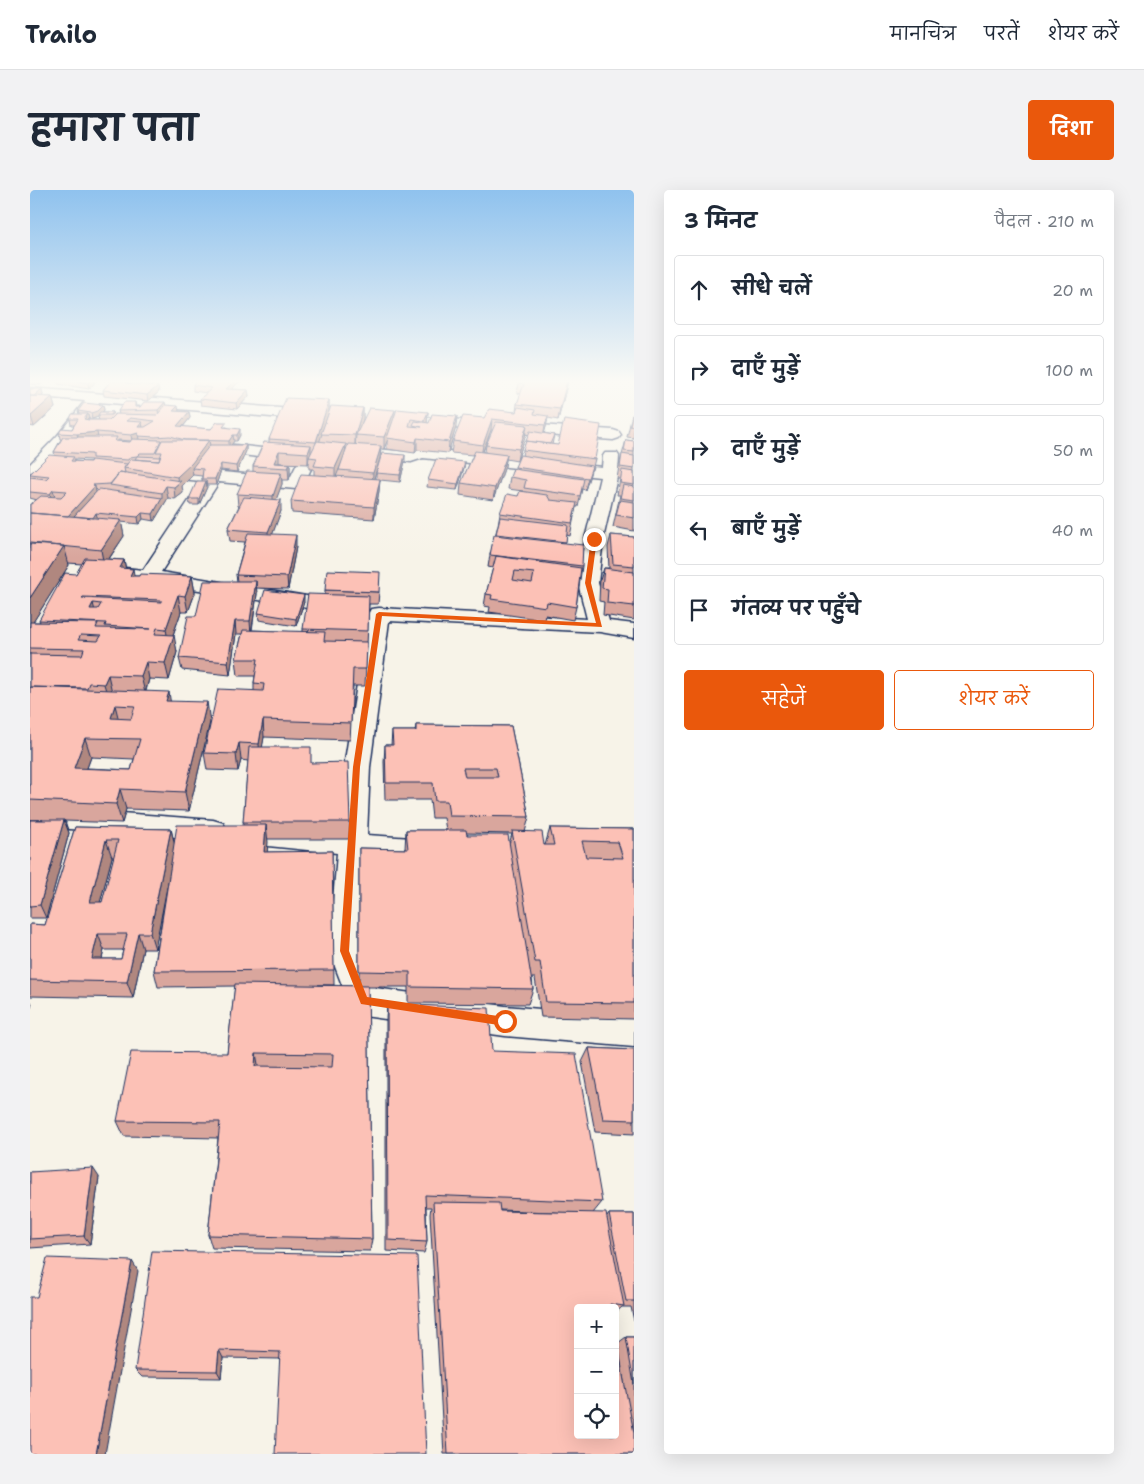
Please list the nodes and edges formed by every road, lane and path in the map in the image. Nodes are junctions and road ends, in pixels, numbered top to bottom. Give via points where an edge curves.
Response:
1 (62, 440) edge
2 (613, 440) edge
3 (193, 445) edge
4 (232, 449) junction
5 (344, 451) edge
6 (60, 464) edge
7 (35, 468) edge
8 (137, 470) edge
9 (610, 474) junction
10 (214, 476) junction
11 (30, 563) edge
12 (149, 576) junction
13 (379, 614) junction
14 (600, 626) junction
15 (634, 631) edge
16 (30, 816) edge
17 (352, 843) junction
18 (466, 852) edge
19 (634, 1032) edge

1 - 7 street
2 - 9 street
3 - 4 street
4 - 10 street
4 - 10 street via 308,458 296,484
5 - 9 street via 411,456 421,453
6 - 7 street
8 - 10 street
9 - 14 street via 594,539 588,583
10 - 12 street
11 - 12 street via 94,577
12 - 13 street
13 - 14 street
13 - 17 street via 357,767
14 - 15 street
16 - 17 street
17 - 18 street
17 - 19 street via 345,951 364,1001 505,1021

